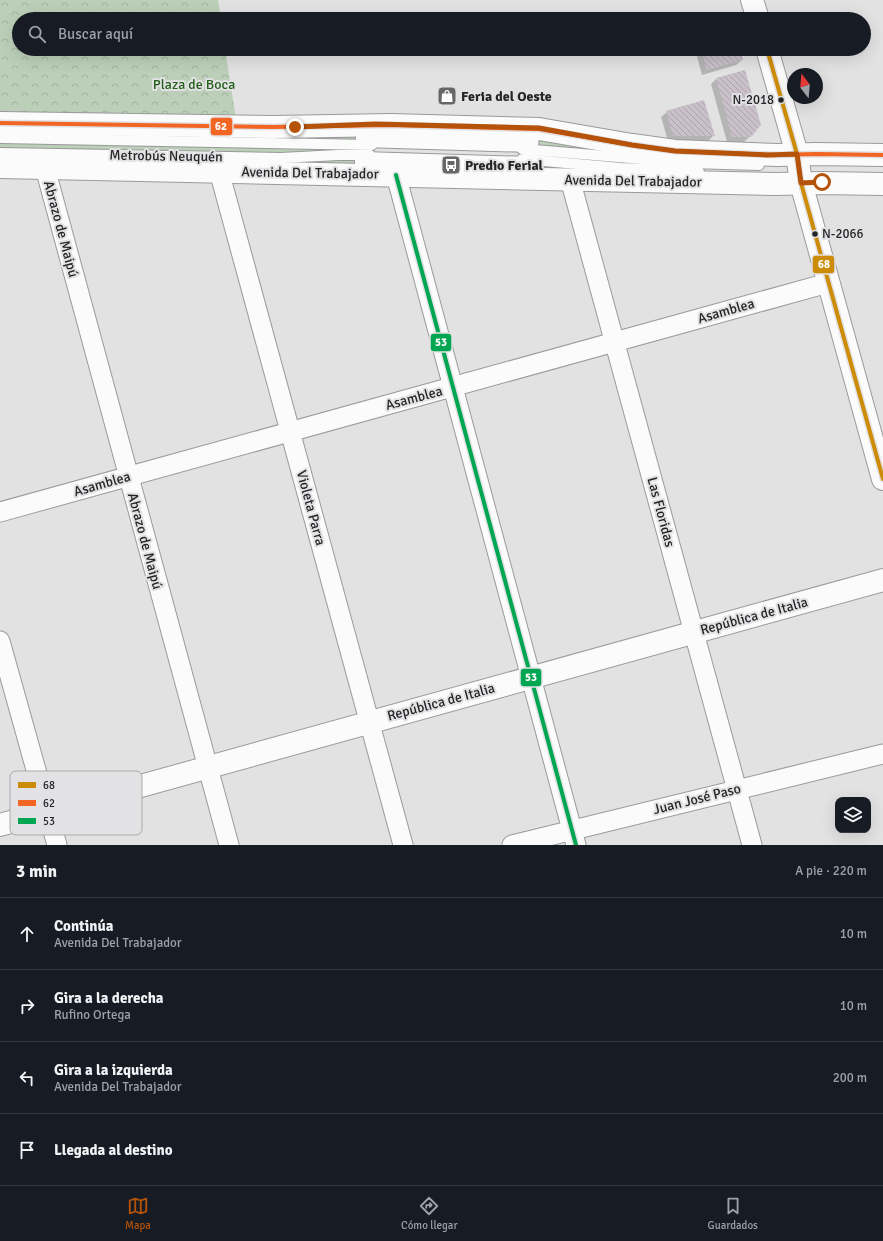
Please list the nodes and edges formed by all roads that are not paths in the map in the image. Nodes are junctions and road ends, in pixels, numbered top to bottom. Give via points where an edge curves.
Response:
1 (752, 0) edge
2 (756, 12) edge
3 (769, 56) edge
4 (0, 123) edge
5 (363, 132) joint
6 (0, 138) edge
7 (0, 154) edge
8 (362, 159) joint
9 (883, 164) edge
10 (770, 165) dead end
11 (0, 167) edge
12 (44, 168) junction
13 (797, 168) junction
14 (219, 171) junction
15 (881, 172) edge
16 (822, 173) dead end
17 (396, 175) junction
18 (570, 179) junction
19 (828, 282) junction
20 (614, 342) junction
21 (452, 387) junction
22 (290, 432) junction
23 (128, 477) junction
24 (883, 479) edge
25 (0, 512) edge
26 (883, 580) edge
27 (694, 632) junction
28 (0, 642) edge
29 (530, 678) junction
30 (369, 722) junction
31 (883, 754) edge
32 (207, 767) junction
33 (36, 771) edge
34 (142, 785) edge
35 (736, 790) junction
36 (10, 821) edge
37 (0, 824) edge
38 (54, 835) edge
39 (574, 838) edge
40 (57, 845) edge
41 (229, 845) edge
42 (403, 845) edge
43 (512, 845) edge
44 (752, 845) edge

1 - 2 main road
3 - 13 main road
4 - 13 main road, Avenida Del Trabajador via 259,127 386,124 539,128 675,151 768,155
5 - 5 street via 363,140 437,143 531,145 532,137
6 - 10 lane, Metrobús Neuquén via 545,150 690,163
7 - 13 lane, Metrobús Neuquén via 281,158 352,155 520,159 621,168 773,175
8 - 8 street via 362,167 530,172 530,164
9 - 13 lane, Metrobús Neuquén via 826,163
11 - 12 main road, Avenida Del Trabajador
12 - 14 main road, Avenida Del Trabajador
12 - 23 street, Abrazo de Maipú
13 - 15 main road, Avenida Del Trabajador
13 - 15 main road, Avenida Del Trabajador
13 - 16 lane, Metrobús Neuquén
13 - 18 main road, Avenida Del Trabajador
13 - 19 main road
14 - 17 main road, Avenida Del Trabajador
14 - 22 street, Violeta Parra
17 - 18 main road, Avenida Del Trabajador
17 - 21 street
18 - 20 street, Las Floridas
19 - 20 street, Asamblea
19 - 24 main road
20 - 21 street, Asamblea
20 - 27 street, Las Floridas
21 - 22 street, Asamblea
21 - 29 street
22 - 23 street, Asamblea
22 - 30 street, Violeta Parra
23 - 25 street, Asamblea
23 - 32 street, Abrazo de Maipú
26 - 27 main road, República de Italia
27 - 29 main road, República de Italia
27 - 35 street, Las Floridas
28 - 33 street
29 - 30 main road, República de Italia
29 - 39 street
30 - 32 main road, República de Italia
30 - 42 street, Violeta Parra
31 - 35 street, Juan José Paso
32 - 34 main road, República de Italia
32 - 41 street, Abrazo de Maipú
35 - 39 street, Juan José Paso
35 - 44 street, Las Floridas
36 - 37 main road, República de Italia
38 - 40 street
39 - 43 street, Juan José Paso

